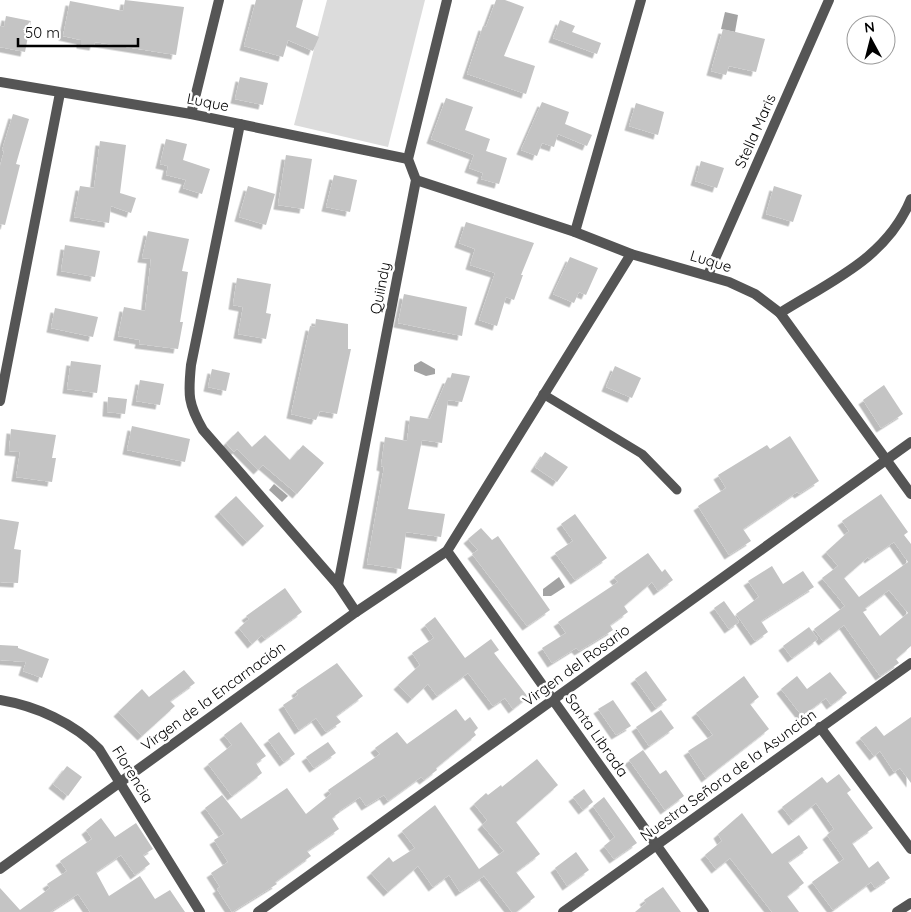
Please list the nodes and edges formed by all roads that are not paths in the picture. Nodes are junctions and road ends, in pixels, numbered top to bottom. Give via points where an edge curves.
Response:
1 (219, 0) edge
2 (447, 0) edge
3 (641, 0) edge
4 (829, 0) edge
5 (0, 82) edge
6 (60, 93) junction
7 (191, 114) junction
8 (240, 124) junction
9 (408, 159) junction
10 (416, 180) junction
11 (911, 199) edge
12 (575, 232) junction
13 (631, 254) junction
14 (708, 275) junction
15 (780, 313) junction
16 (543, 394) junction
17 (0, 401) edge
18 (911, 442) edge
19 (886, 460) junction
20 (677, 490) dead end
21 (911, 494) edge
22 (447, 551) junction
23 (338, 585) junction
24 (356, 612) junction
25 (911, 663) edge
26 (0, 700) edge
27 (553, 700) junction
28 (820, 727) junction
29 (120, 782) junction
30 (656, 845) junction
31 (911, 850) edge
32 (0, 869) edge
33 (911, 903) edge
34 (200, 912) edge
35 (258, 912) edge
36 (563, 912) edge
37 (704, 912) edge
38 (897, 912) edge

1 - 7 street
2 - 9 street
3 - 12 street
4 - 14 street, Stella Maris
5 - 6 street, Luque
6 - 7 street, Luque
6 - 17 street
7 - 8 street, Luque
8 - 9 street, Luque
8 - 23 street via 191,365 191,410 203,430
9 - 10 street
10 - 12 street, Luque
10 - 23 street, Quiindy
11 - 15 street via 889,237 870,257
12 - 13 street, Luque
13 - 14 street, Luque
13 - 16 street
14 - 15 street, Luque via 755,294
15 - 19 street, Luque
16 - 20 lane via 642,454
16 - 22 street
18 - 19 street, Virgen del Rosario
19 - 21 street, Luque
19 - 27 street, Virgen del Rosario
22 - 24 street, Virgen de la Encarnación
22 - 27 street, Santa Librada
23 - 24 street
24 - 29 street, Virgen de la Encarnación
25 - 28 street, Nuestra Señora de la Asunción
26 - 29 street, Florencia via 61,719 84,733 99,749
27 - 30 street, Santa Librada
27 - 35 street, Virgen del Rosario
28 - 30 street, Nuestra Señora de la Asunción
28 - 31 street
29 - 32 street, Virgen de la Encarnación
29 - 34 street, Florencia
30 - 36 street, Nuestra Señora de la Asunción
30 - 37 street, Santa Librada
33 - 38 street

